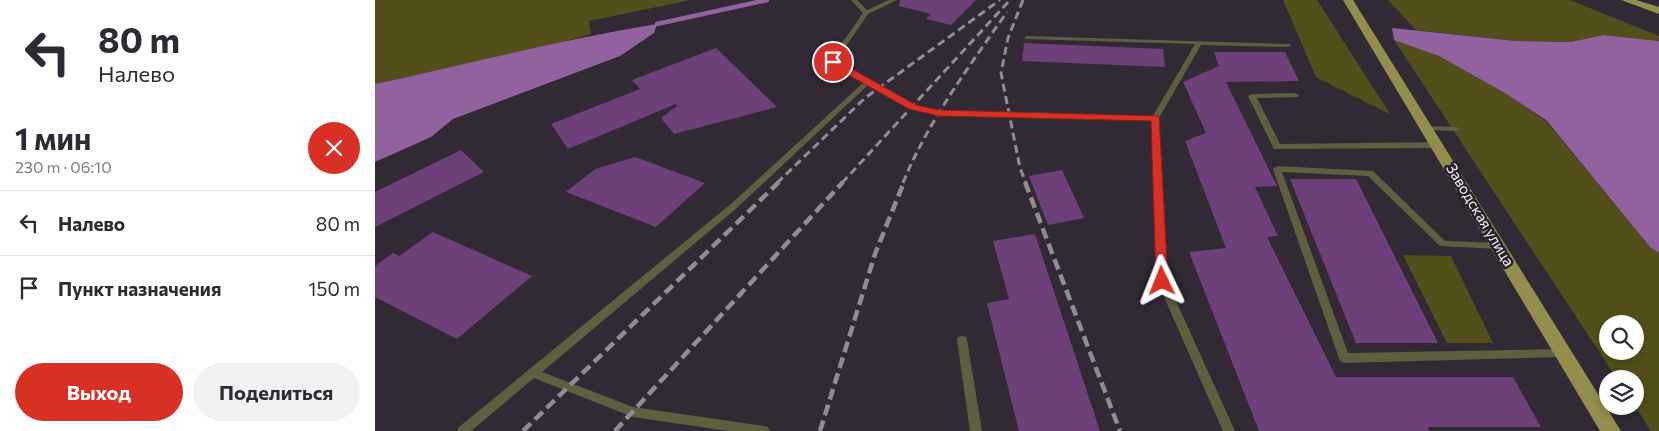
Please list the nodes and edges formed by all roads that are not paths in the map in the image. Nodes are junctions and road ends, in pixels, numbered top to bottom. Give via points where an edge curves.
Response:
1 (854, 0) edge
2 (893, 0) edge
3 (1348, 0) edge
4 (1626, 0) edge
5 (1659, 11) edge
6 (866, 13) junction
7 (1027, 38) dead end
8 (1199, 43) junction
9 (1288, 45) dead end
10 (868, 82) junction
11 (1295, 95) dead end
12 (1155, 118) junction
13 (1427, 128) junction
14 (1457, 129) dead end
15 (1439, 145) junction
16 (1499, 246) junction
17 (962, 340) dead end
18 (1562, 353) junction
19 (533, 373) junction
20 (463, 431) edge
21 (764, 431) edge
22 (976, 431) edge
23 (1229, 431) edge
24 (1611, 431) edge

1 - 6 lane
2 - 6 lane
3 - 13 main road, Заводская улица
4 - 5 main road
6 - 10 lane via 833,62
7 - 8 lane
8 - 9 lane
8 - 12 lane
10 - 12 lane via 912,107 939,113
10 - 19 lane via 735,205
11 - 15 lane via 1252,96 1277,147
12 - 23 lane via 1162,281
13 - 14 lane
13 - 15 main road, Заводская улица
15 - 16 main road, Заводская улица
16 - 18 main road, Заводская улица
16 - 18 lane via 1443,244 1370,173 1277,169 1344,358
17 - 22 lane
18 - 24 main road, Заводская улица
19 - 20 lane
19 - 21 lane via 633,412

